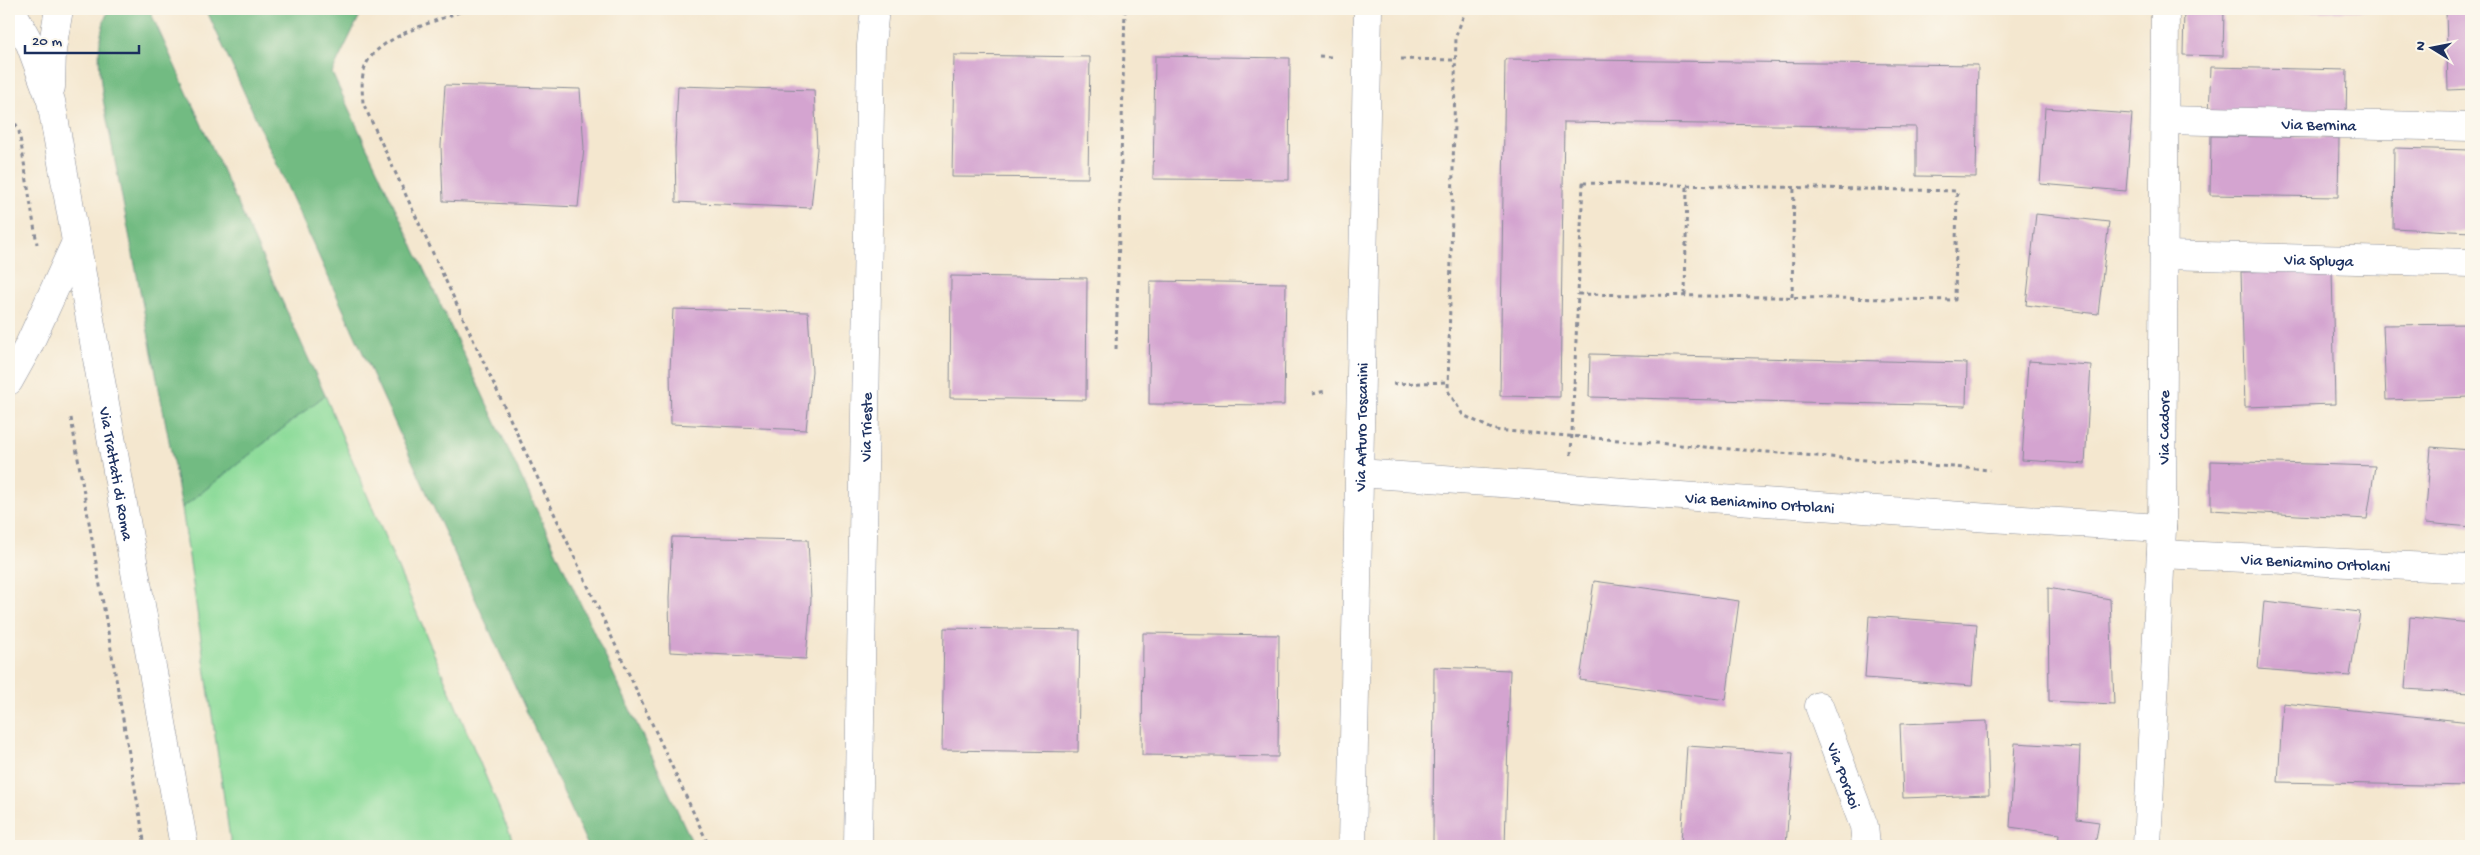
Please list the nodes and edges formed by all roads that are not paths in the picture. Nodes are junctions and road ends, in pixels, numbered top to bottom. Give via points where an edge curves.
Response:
1 (11, 9) edge
2 (59, 9) edge
3 (875, 9) edge
4 (1368, 9) edge
5 (2165, 9) edge
6 (51, 101) junction
7 (2165, 120) junction
8 (2471, 127) edge
9 (76, 242) junction
10 (2165, 255) junction
11 (2471, 263) edge
12 (9, 381) edge
13 (1358, 473) junction
14 (2162, 541) junction
15 (2471, 569) edge
16 (1819, 706) dead end
17 (184, 846) edge
18 (858, 846) edge
19 (1352, 846) edge
20 (1866, 846) edge
21 (2147, 846) edge

1 - 6 street, Via Trattati di Roma via 30,44
2 - 6 street, Via Trattati di Roma via 52,49
3 - 18 street, Via Trieste via 871,44
4 - 13 street, Via Arturo Toscanini
5 - 7 street, Via Cadore
6 - 9 street, Via Trattati di Roma
7 - 8 street, Via Bernina
7 - 10 street, Via Cadore
9 - 12 street
9 - 17 street, Via Trattati di Roma
10 - 11 street, Via Spluga
10 - 14 street, Via Cadore
13 - 14 street, Via Beniamino Ortolani via 1990,518
13 - 19 street, Via Arturo Toscanini
14 - 15 street, Via Beniamino Ortolani
14 - 21 street, Via Cadore
16 - 20 street, Via Pordoi via 1864,826

